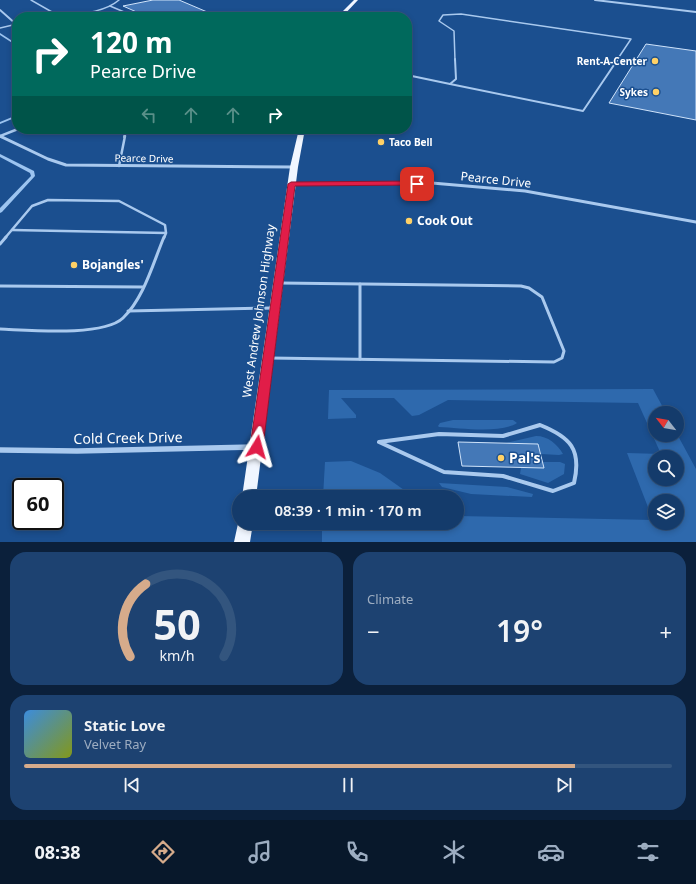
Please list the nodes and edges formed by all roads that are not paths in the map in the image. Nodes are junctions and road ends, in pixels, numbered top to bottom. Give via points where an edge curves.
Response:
1 (31, 0) edge
2 (119, 0) edge
3 (356, 0) edge
4 (595, 0) edge
5 (110, 6) junction
6 (0, 10) edge
7 (51, 12) edge
8 (82, 12) edge
9 (124, 12) edge
10 (344, 12) edge
11 (696, 12) edge
12 (12, 20) edge
13 (12, 25) edge
14 (0, 28) edge
15 (412, 75) edge
16 (450, 84) junction
17 (12, 131) edge
18 (125, 134) edge
19 (301, 134) edge
20 (0, 136) edge
21 (119, 166) junction
22 (294, 167) junction
23 (291, 184) junction
24 (696, 222) edge
25 (12, 230) junction
26 (166, 232) junction
27 (0, 244) edge
28 (278, 283) junction
29 (360, 284) junction
30 (0, 286) edge
31 (143, 287) junction
32 (275, 308) junction
33 (128, 311) junction
34 (0, 329) edge
35 (269, 358) junction
36 (360, 359) junction
37 (379, 442) joint
38 (257, 447) junction
39 (0, 450) edge
40 (250, 490) edge
41 (244, 530) edge
42 (242, 542) edge

1 - 7 lane
2 - 5 lane
3 - 10 main road
4 - 11 street
5 - 8 lane
5 - 9 lane
6 - 12 street
13 - 14 lane
15 - 16 lane
16 - 16 lane via 583,111 631,39 461,14 443,15 439,22 454,31 456,79
17 - 20 street
18 - 21 lane
19 - 22 main road, West Andrew Johnson Highway
20 - 21 street, Pearce Drive via 48,160 66,165
21 - 22 street, Pearce Drive
22 - 23 main road, West Andrew Johnson Highway
23 - 24 street, Pearce Drive via 432,183 525,191
23 - 28 main road, West Andrew Johnson Highway
25 - 26 lane
25 - 26 lane via 32,206 40,202 111,200 119,201 165,225
25 - 27 lane
26 - 31 lane
28 - 29 lane
28 - 32 main road, West Andrew Johnson Highway
29 - 36 lane
29 - 36 lane via 529,288 542,297 564,351 562,358 554,362
30 - 31 lane
31 - 33 lane
32 - 33 lane
32 - 35 main road, West Andrew Johnson Highway
33 - 34 lane via 122,320 112,326 92,330
35 - 36 lane
35 - 38 main road, West Andrew Johnson Highway
37 - 37 lane via 444,472 504,476 553,491 574,483 578,466 573,448 560,433 540,425 503,436 439,434
38 - 39 street, Cold Creek Drive
38 - 40 main road, West Andrew Johnson Highway
41 - 42 main road

